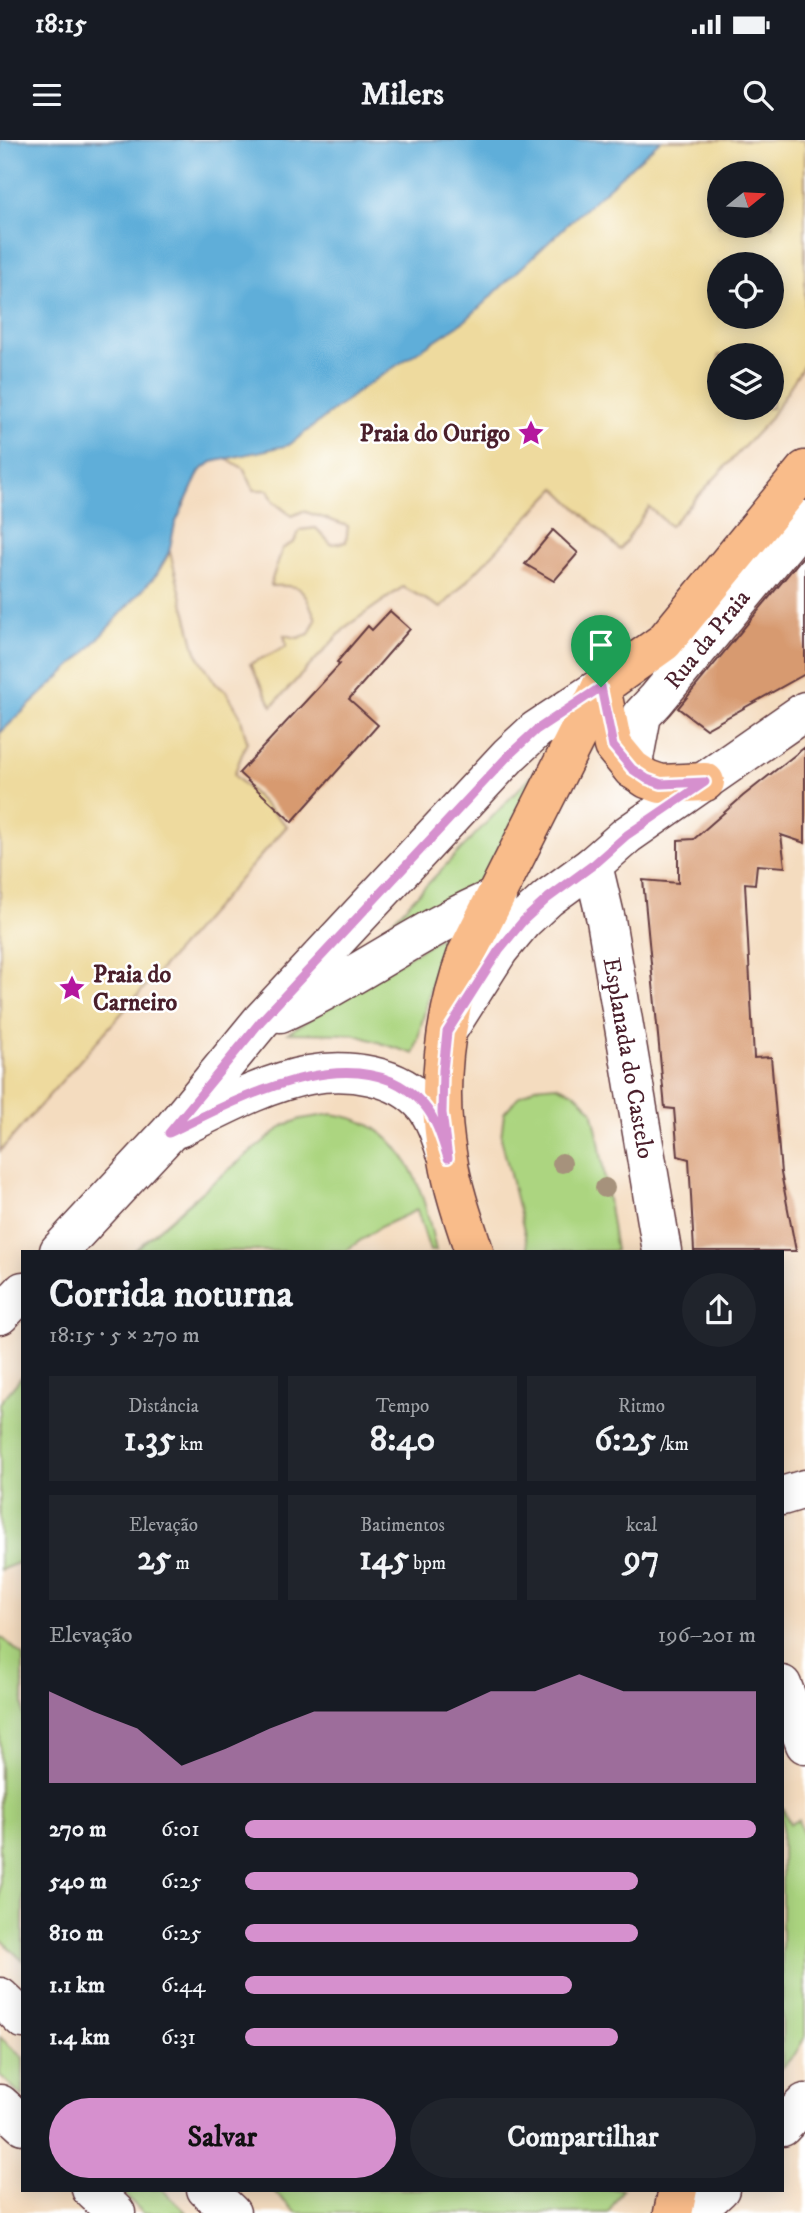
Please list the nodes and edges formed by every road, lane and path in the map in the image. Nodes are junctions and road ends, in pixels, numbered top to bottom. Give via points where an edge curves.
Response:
1 (805, 470) edge
2 (805, 520) edge
3 (601, 687) junction
4 (805, 711) edge
5 (632, 769) junction
6 (705, 782) junction
7 (593, 865) junction
8 (496, 897) junction
9 (261, 1021) junction
10 (447, 1032) junction
11 (169, 1133) junction
12 (448, 1158) junction
13 (60, 1250) edge
14 (474, 1250) edge
15 (662, 1250) edge
16 (21, 1293) edge
17 (0, 1315) edge
18 (805, 1489) edge
19 (784, 1495) edge
20 (784, 1690) edge
21 (805, 1744) edge
22 (0, 1997) edge
23 (21, 2017) edge
24 (805, 2103) edge
25 (0, 2104) edge
26 (21, 2123) edge
27 (784, 2125) edge
28 (94, 2192) edge
29 (209, 2192) edge
30 (677, 2192) edge
31 (717, 2192) edge
32 (116, 2213) edge
33 (231, 2213) edge
34 (673, 2213) edge
35 (694, 2213) edge

1 - 3 main road via 664,642
2 - 5 street, Rua da Praia via 642,715
3 - 5 main road via 613,746
3 - 8 main road
3 - 9 street via 536,730 509,755
4 - 6 street
5 - 6 main road via 661,784
6 - 7 street via 627,835
7 - 10 street via 523,921
7 - 15 street, Esplanada do Castelo
8 - 9 street via 467,909 310,1000
8 - 10 main road via 467,953
9 - 11 street
10 - 12 main road via 442,1113
11 - 12 street via 254,1092 309,1075 358,1074 396,1083 412,1093 437,1126
11 - 13 street
12 - 14 main road
16 - 17 street
18 - 19 street
20 - 21 street
22 - 23 street
24 - 27 street
25 - 26 street
28 - 32 street
29 - 33 street
30 - 34 main road
31 - 35 street

